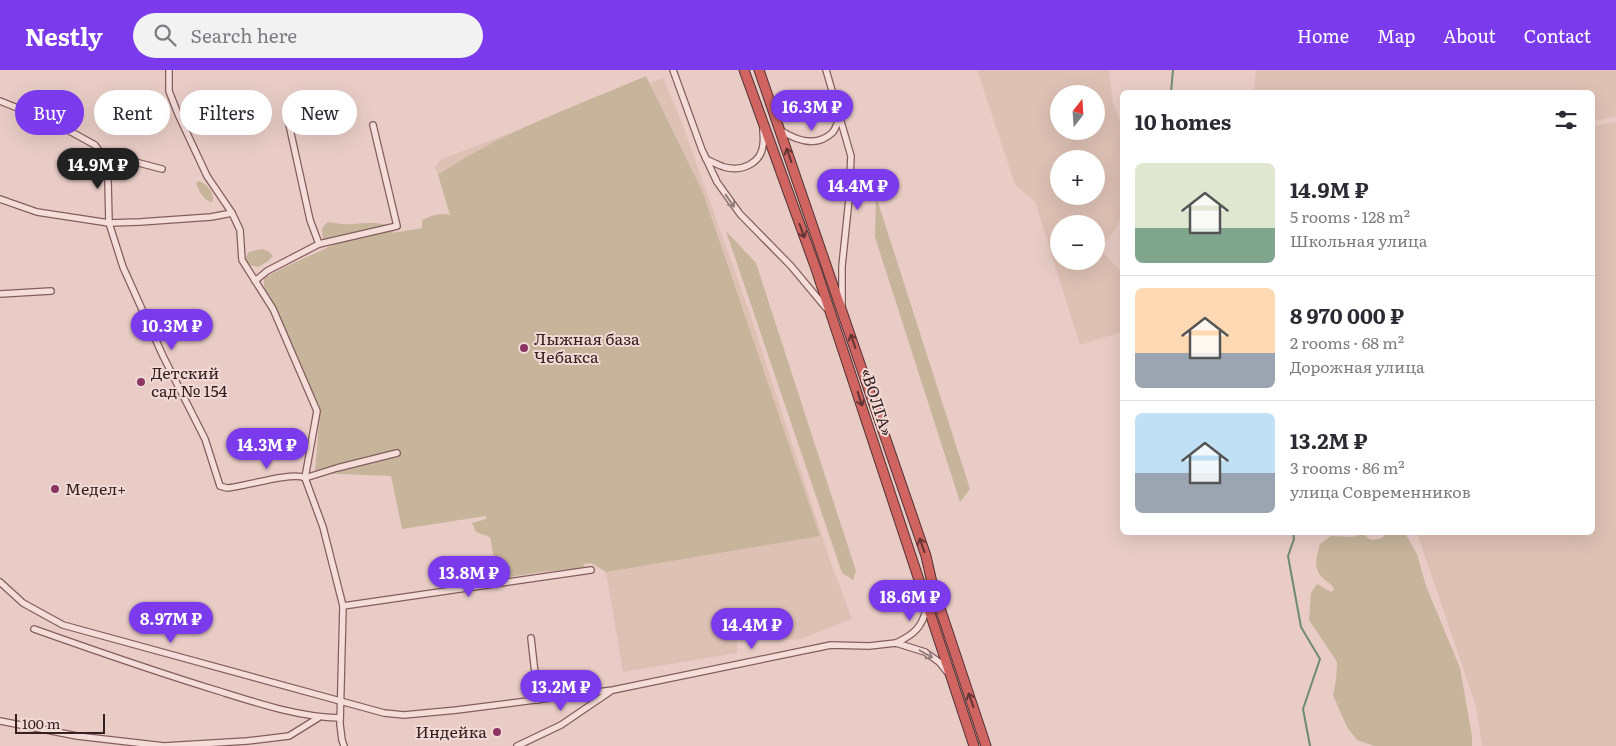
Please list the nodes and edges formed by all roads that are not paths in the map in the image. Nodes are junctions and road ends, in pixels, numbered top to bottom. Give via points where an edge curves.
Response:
1 (169, 70) edge
2 (672, 70) edge
3 (744, 70) edge
4 (760, 70) edge
5 (826, 70) edge
6 (0, 101) edge
7 (840, 117) junction
8 (373, 125) dead end
9 (763, 125) junction
10 (780, 130) junction
11 (291, 135) edge
12 (103, 156) junction
13 (706, 159) junction
14 (162, 169) dead end
15 (0, 199) edge
16 (232, 213) junction
17 (109, 223) junction
18 (319, 244) junction
19 (255, 281) junction
20 (51, 291) dead end
21 (0, 294) edge
22 (842, 310) junction
23 (831, 313) junction
24 (397, 453) dead end
25 (305, 478) junction
26 (591, 570) dead end
27 (0, 582) edge
28 (928, 605) junction
29 (343, 606) junction
30 (34, 629) dead end
31 (531, 638) dead end
32 (896, 643) junction
33 (950, 674) junction
34 (613, 690) junction
35 (538, 700) junction
36 (341, 702) junction
37 (318, 718) junction
38 (340, 718) junction
39 (0, 721) edge
40 (344, 746) edge
41 (517, 746) edge
42 (974, 746) edge
43 (986, 746) edge

1 - 16 street via 169,91 178,114 208,176
2 - 13 street
3 - 9 highway, «ВОЛГА»
4 - 10 highway, «ВОЛГА»
5 - 7 street
6 - 12 street via 55,123 95,145
7 - 10 street via 833,131 810,143 791,138
7 - 22 street via 851,156 842,266
8 - 18 street via 397,226
9 - 13 street via 760,156 750,166 738,169 724,167
9 -> 23 highway, «ВОЛГА»
22 -> 10 highway, «ВОЛГА»
11 - 18 street via 310,220
12 - 14 street
12 - 17 street via 108,181
13 -> 23 street via 717,182 740,214
15 - 17 street via 37,212
16 - 17 street
16 - 19 street via 240,230 242,260
17 - 25 street via 123,266 205,439 217,482 222,488 232,488 300,475
18 - 19 street via 267,271
19 - 25 street via 273,309 317,411
20 - 21 street
43 -> 22 highway, «ВОЛГА» via 933,587 926,556
23 -> 28 highway, «ВОЛГА»
24 - 25 street
25 - 29 street via 323,527
26 - 29 street
27 - 36 street via 23,603 63,625
28 - 32 street via 917,630
28 - 33 highway, «ВОЛГА»
29 - 36 street
30 - 37 street via 164,674
31 - 35 street
32 -> 33 street via 925,652
32 - 34 street via 831,645
33 - 42 highway, «ВОЛГА»
34 - 35 street
34 - 41 street via 561,725
35 - 36 street via 404,715
36 - 38 street
37 - 38 street
37 - 39 street via 289,736 164,746 77,736
38 - 40 street

